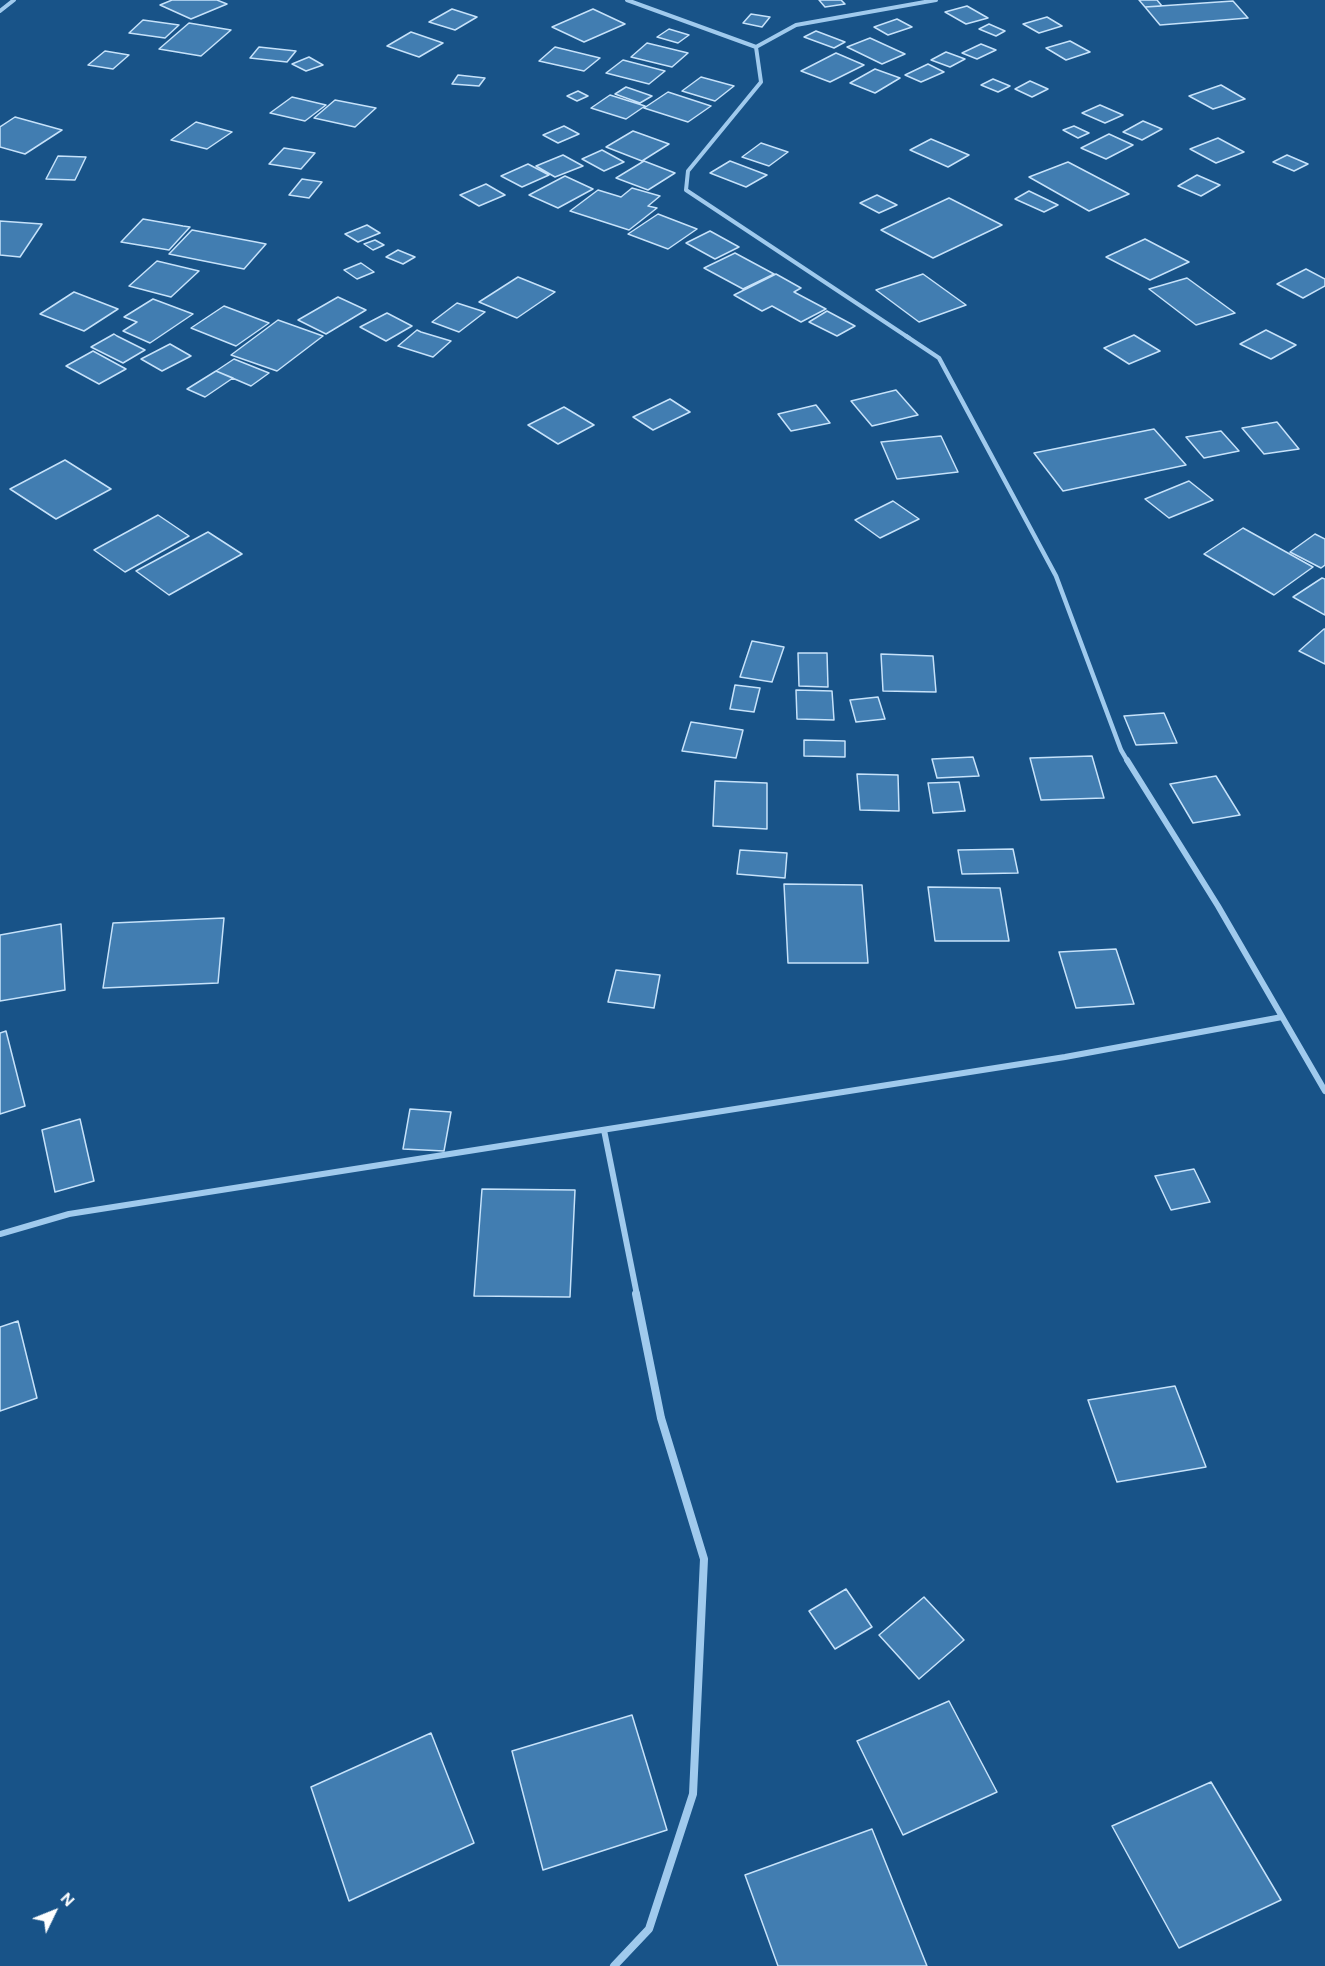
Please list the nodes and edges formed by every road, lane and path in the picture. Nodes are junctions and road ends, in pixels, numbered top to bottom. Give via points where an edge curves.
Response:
1 (14, 0) edge
2 (627, 0) edge
3 (936, 0) edge
4 (0, 11) edge
5 (756, 47) junction
6 (1282, 1017) junction
7 (1325, 1091) edge
8 (604, 1130) junction
9 (0, 1234) edge
10 (614, 1966) edge

1 - 4 street
2 - 5 street
3 - 5 street via 796,25
5 - 6 street via 761,82 688,171 686,190 939,358 1056,576 1121,750
6 - 7 street
6 - 8 street via 1065,1057
8 - 9 street via 69,1214
8 - 10 street via 661,1418 704,1559 693,1794 649,1929

